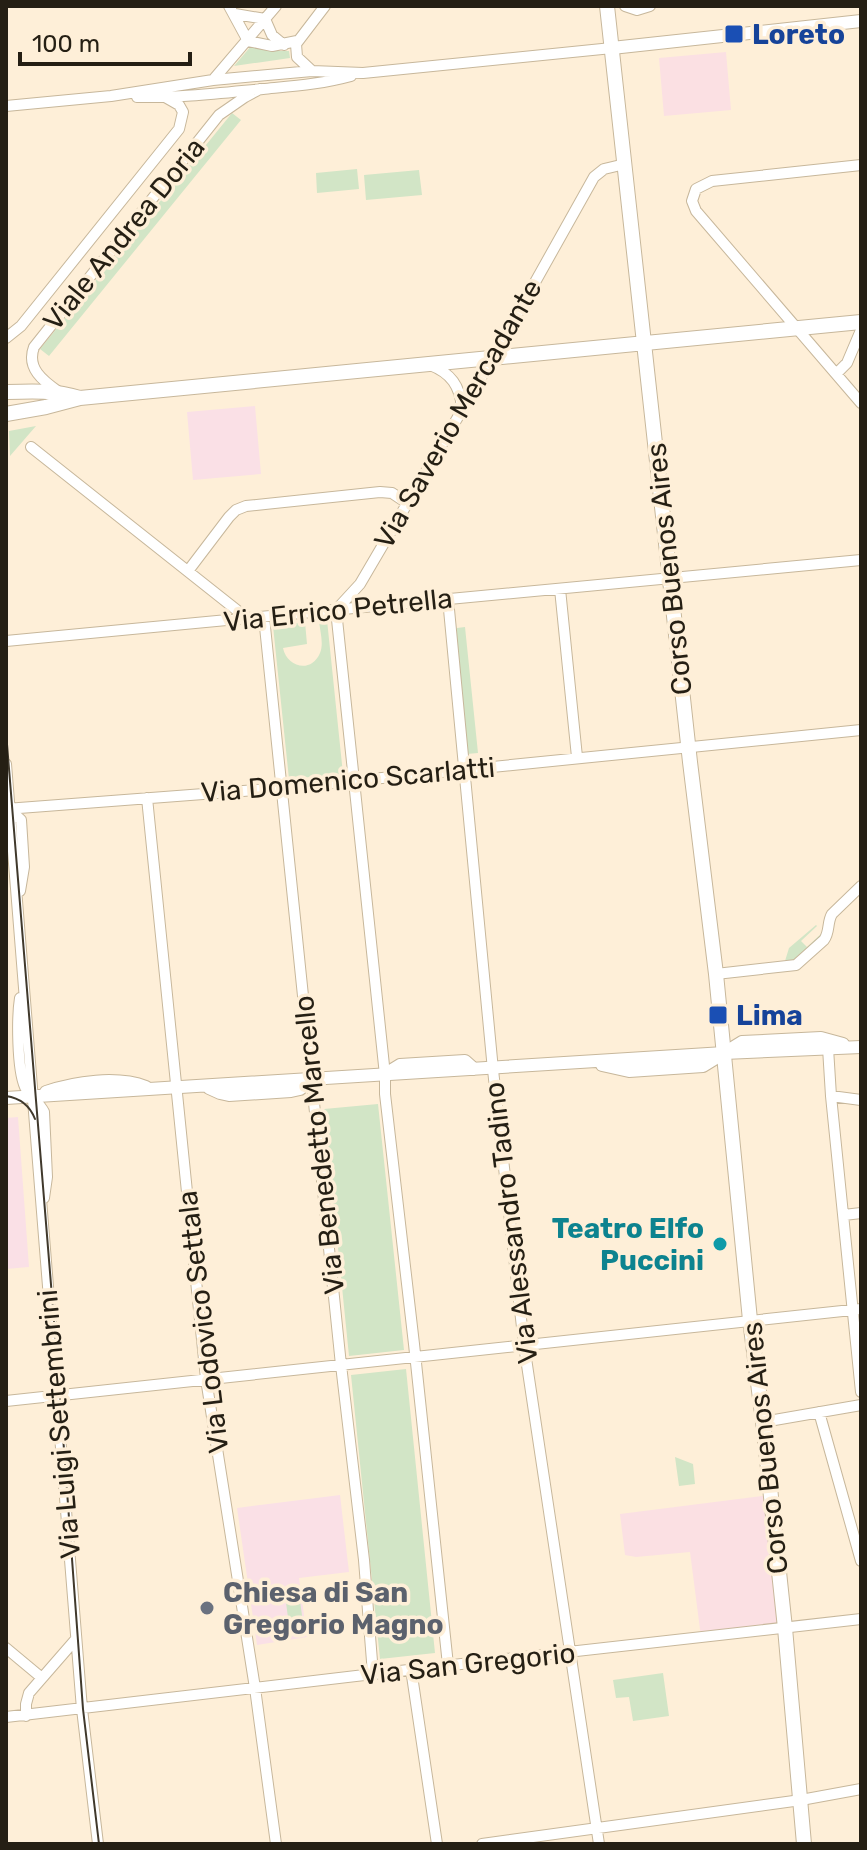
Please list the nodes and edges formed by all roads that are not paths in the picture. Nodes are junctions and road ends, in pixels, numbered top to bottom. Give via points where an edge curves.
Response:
1 (276, 6) edge
2 (325, 6) edge
3 (609, 6) edge
4 (625, 6) edge
5 (650, 6) edge
6 (232, 10) edge
7 (265, 19) junction
8 (861, 21) edge
9 (248, 41) junction
10 (297, 41) junction
11 (284, 45) junction
12 (612, 48) junction
13 (312, 71) junction
14 (363, 73) junction
15 (247, 77) junction
16 (213, 80) junction
17 (260, 89) junction
18 (223, 94) junction
19 (111, 96) junction
20 (165, 97) junction
21 (6, 106) edge
22 (625, 164) junction
23 (861, 165) edge
24 (861, 322) edge
25 (796, 328) junction
26 (861, 330) edge
27 (6, 338) edge
28 (645, 343) junction
29 (492, 359) junction
30 (430, 365) junction
31 (836, 374) junction
32 (6, 392) edge
33 (60, 398) junction
34 (861, 403) edge
35 (462, 408) junction
36 (6, 414) edge
37 (31, 447) dead end
38 (407, 503) junction
39 (861, 560) edge
40 (188, 571) junction
41 (670, 578) junction
42 (560, 589) junction
43 (448, 599) junction
44 (336, 610) junction
45 (264, 617) junction
46 (248, 619) junction
47 (6, 641) edge
48 (861, 730) edge
49 (689, 746) junction
50 (577, 757) junction
51 (6, 764) edge
52 (464, 769) junction
53 (353, 780) junction
54 (282, 788) junction
55 (147, 798) junction
56 (8, 814) edge
57 (861, 886) edge
58 (716, 974) junction
59 (856, 1047) edge
60 (828, 1048) junction
61 (725, 1052) junction
62 (493, 1068) junction
63 (385, 1075) junction
64 (312, 1079) junction
65 (176, 1088) junction
66 (831, 1096) junction
67 (32, 1097) junction
68 (6, 1098) edge
69 (861, 1100) edge
70 (6, 1107) edge
71 (861, 1213) edge
72 (844, 1215) junction
73 (857, 1310) edge
74 (750, 1320) junction
75 (524, 1345) junction
76 (415, 1356) junction
77 (341, 1365) junction
78 (206, 1379) junction
79 (861, 1392) edge
80 (56, 1395) junction
81 (6, 1401) edge
82 (861, 1405) edge
83 (819, 1412) junction
84 (763, 1422) junction
85 (861, 1561) edge
86 (861, 1619) edge
87 (785, 1628) junction
88 (76, 1639) junction
89 (6, 1648) edge
90 (569, 1652) junction
91 (448, 1665) junction
92 (411, 1669) junction
93 (373, 1674) junction
94 (42, 1678) junction
95 (255, 1688) junction
96 (82, 1709) junction
97 (26, 1716) junction
98 (6, 1717) edge
99 (861, 1789) edge
100 (801, 1800) junction
101 (596, 1828) junction
102 (98, 1844) edge
103 (276, 1844) edge
104 (437, 1844) edge
105 (482, 1844) edge
106 (599, 1844) edge
107 (804, 1844) edge

1 - 7 street
2 - 10 street
3 - 12 main road
4 - 5 street
6 - 7 street
6 - 9 street
7 - 9 street
7 - 11 street
8 - 12 street
9 - 11 street
9 - 16 street
10 - 11 street
10 - 13 street via 297,57
12 - 14 street
12 - 22 main road, Corso Buenos Aires
13 - 14 street
13 - 15 street
14 - 17 street
15 - 16 street
15 - 18 street
16 - 19 street
17 - 18 street
17 - 33 street, Viale Andrea Doria via 219,115 34,347 34,367
18 - 20 street
19 - 20 street
19 - 21 street
20 - 27 street, Viale Andrea Doria via 183,112 179,129
22 - 28 main road, Corso Buenos Aires
22 - 29 street, Via Saverio Mercadante via 594,177
23 - 25 street via 712,181 693,192 696,211
24 - 25 main road
25 - 28 main road
25 - 31 street
26 - 31 street via 847,363
28 - 29 main road
28 - 41 main road, Corso Buenos Aires
29 - 30 main road
29 - 35 street, Via Saverio Mercadante
30 - 33 main road
30 - 35 street via 449,375
31 - 34 street
32 - 33 main road
33 - 36 main road
35 - 38 street, Via Saverio Mercadante
37 - 40 street
38 - 40 street via 380,492 246,506 229,517
38 - 44 street, Via Saverio Mercadante via 355,592
39 - 41 street, Via Errico Petrella
40 - 46 street
41 - 42 street, Via Errico Petrella
41 - 49 main road, Corso Buenos Aires
42 - 43 street, Via Errico Petrella
42 - 50 street
43 - 44 street, Via Errico Petrella
43 - 52 street, Via Alessandro Tadino
44 - 45 street, Via Errico Petrella
44 - 53 street
45 - 46 street, Via Errico Petrella
45 - 54 street, Via Benedetto Marcello
46 - 47 street, Via Errico Petrella
48 - 49 street, Via Domenico Scarlatti
49 - 50 street, Via Domenico Scarlatti
49 - 58 main road, Corso Buenos Aires
50 - 52 street, Via Domenico Scarlatti
51 - 56 street, Via Luigi Settembrini
52 - 53 street, Via Domenico Scarlatti
52 - 62 street, Via Alessandro Tadino
53 - 54 street, Via Domenico Scarlatti
53 - 63 street
54 - 55 street, Via Domenico Scarlatti
54 - 64 street, Via Benedetto Marcello
55 - 56 street, Via Domenico Scarlatti
55 - 65 street, Via Lodovico Settala
56 - 67 street, Via Luigi Settembrini via 21,820 24,873 17,905
57 - 58 street via 829,918 827,936 796,965
58 - 61 main road, Corso Buenos Aires
59 - 60 street
59 - 61 street via 821,1038 742,1042
60 - 61 street
60 - 66 street
61 - 62 street via 703,1066 629,1071 596,1061
61 - 74 main road, Corso Buenos Aires
62 - 63 street
62 - 75 street, Via Alessandro Tadino
63 - 64 street
63 - 76 street
64 - 65 street
64 - 77 street, Via Benedetto Marcello
65 - 67 street
65 - 78 street, Via Lodovico Settala
66 - 69 street
66 - 72 street
67 - 68 street
67 - 70 street
67 - 80 street, Via Luigi Settembrini
71 - 72 street
72 - 73 street
73 - 74 street
73 - 79 street
74 - 75 street
74 - 84 main road, Corso Buenos Aires
75 - 76 street
75 - 90 street, Via Alessandro Tadino
76 - 77 street
76 - 91 street
77 - 78 street
77 - 93 street, Via Benedetto Marcello
78 - 80 street
78 - 95 street, Via Lodovico Settala
80 - 81 street
80 - 88 street, Via Luigi Settembrini
82 - 83 street
83 - 84 street
83 - 85 street
84 - 87 main road, Corso Buenos Aires
86 - 87 street, Via San Gregorio
87 - 90 street, Via San Gregorio
87 - 100 main road, Corso Buenos Aires
88 - 94 street
88 - 96 street, Via Luigi Settembrini
89 - 94 street
90 - 91 street, Via San Gregorio
90 - 101 street, Via Alessandro Tadino
91 - 92 street, Via San Gregorio
92 - 93 street, Via San Gregorio
92 - 104 street
93 - 95 street, Via San Gregorio
94 - 97 street via 27,1697
95 - 96 street, Via San Gregorio
95 - 103 street, Via Lodovico Settala
96 - 97 street, Via San Gregorio
96 - 102 street, Via Luigi Settembrini
97 - 98 street, Via San Gregorio
99 - 100 street
100 - 101 street
100 - 107 main road, Corso Buenos Aires
101 - 105 street
101 - 106 street, Via Alessandro Tadino

